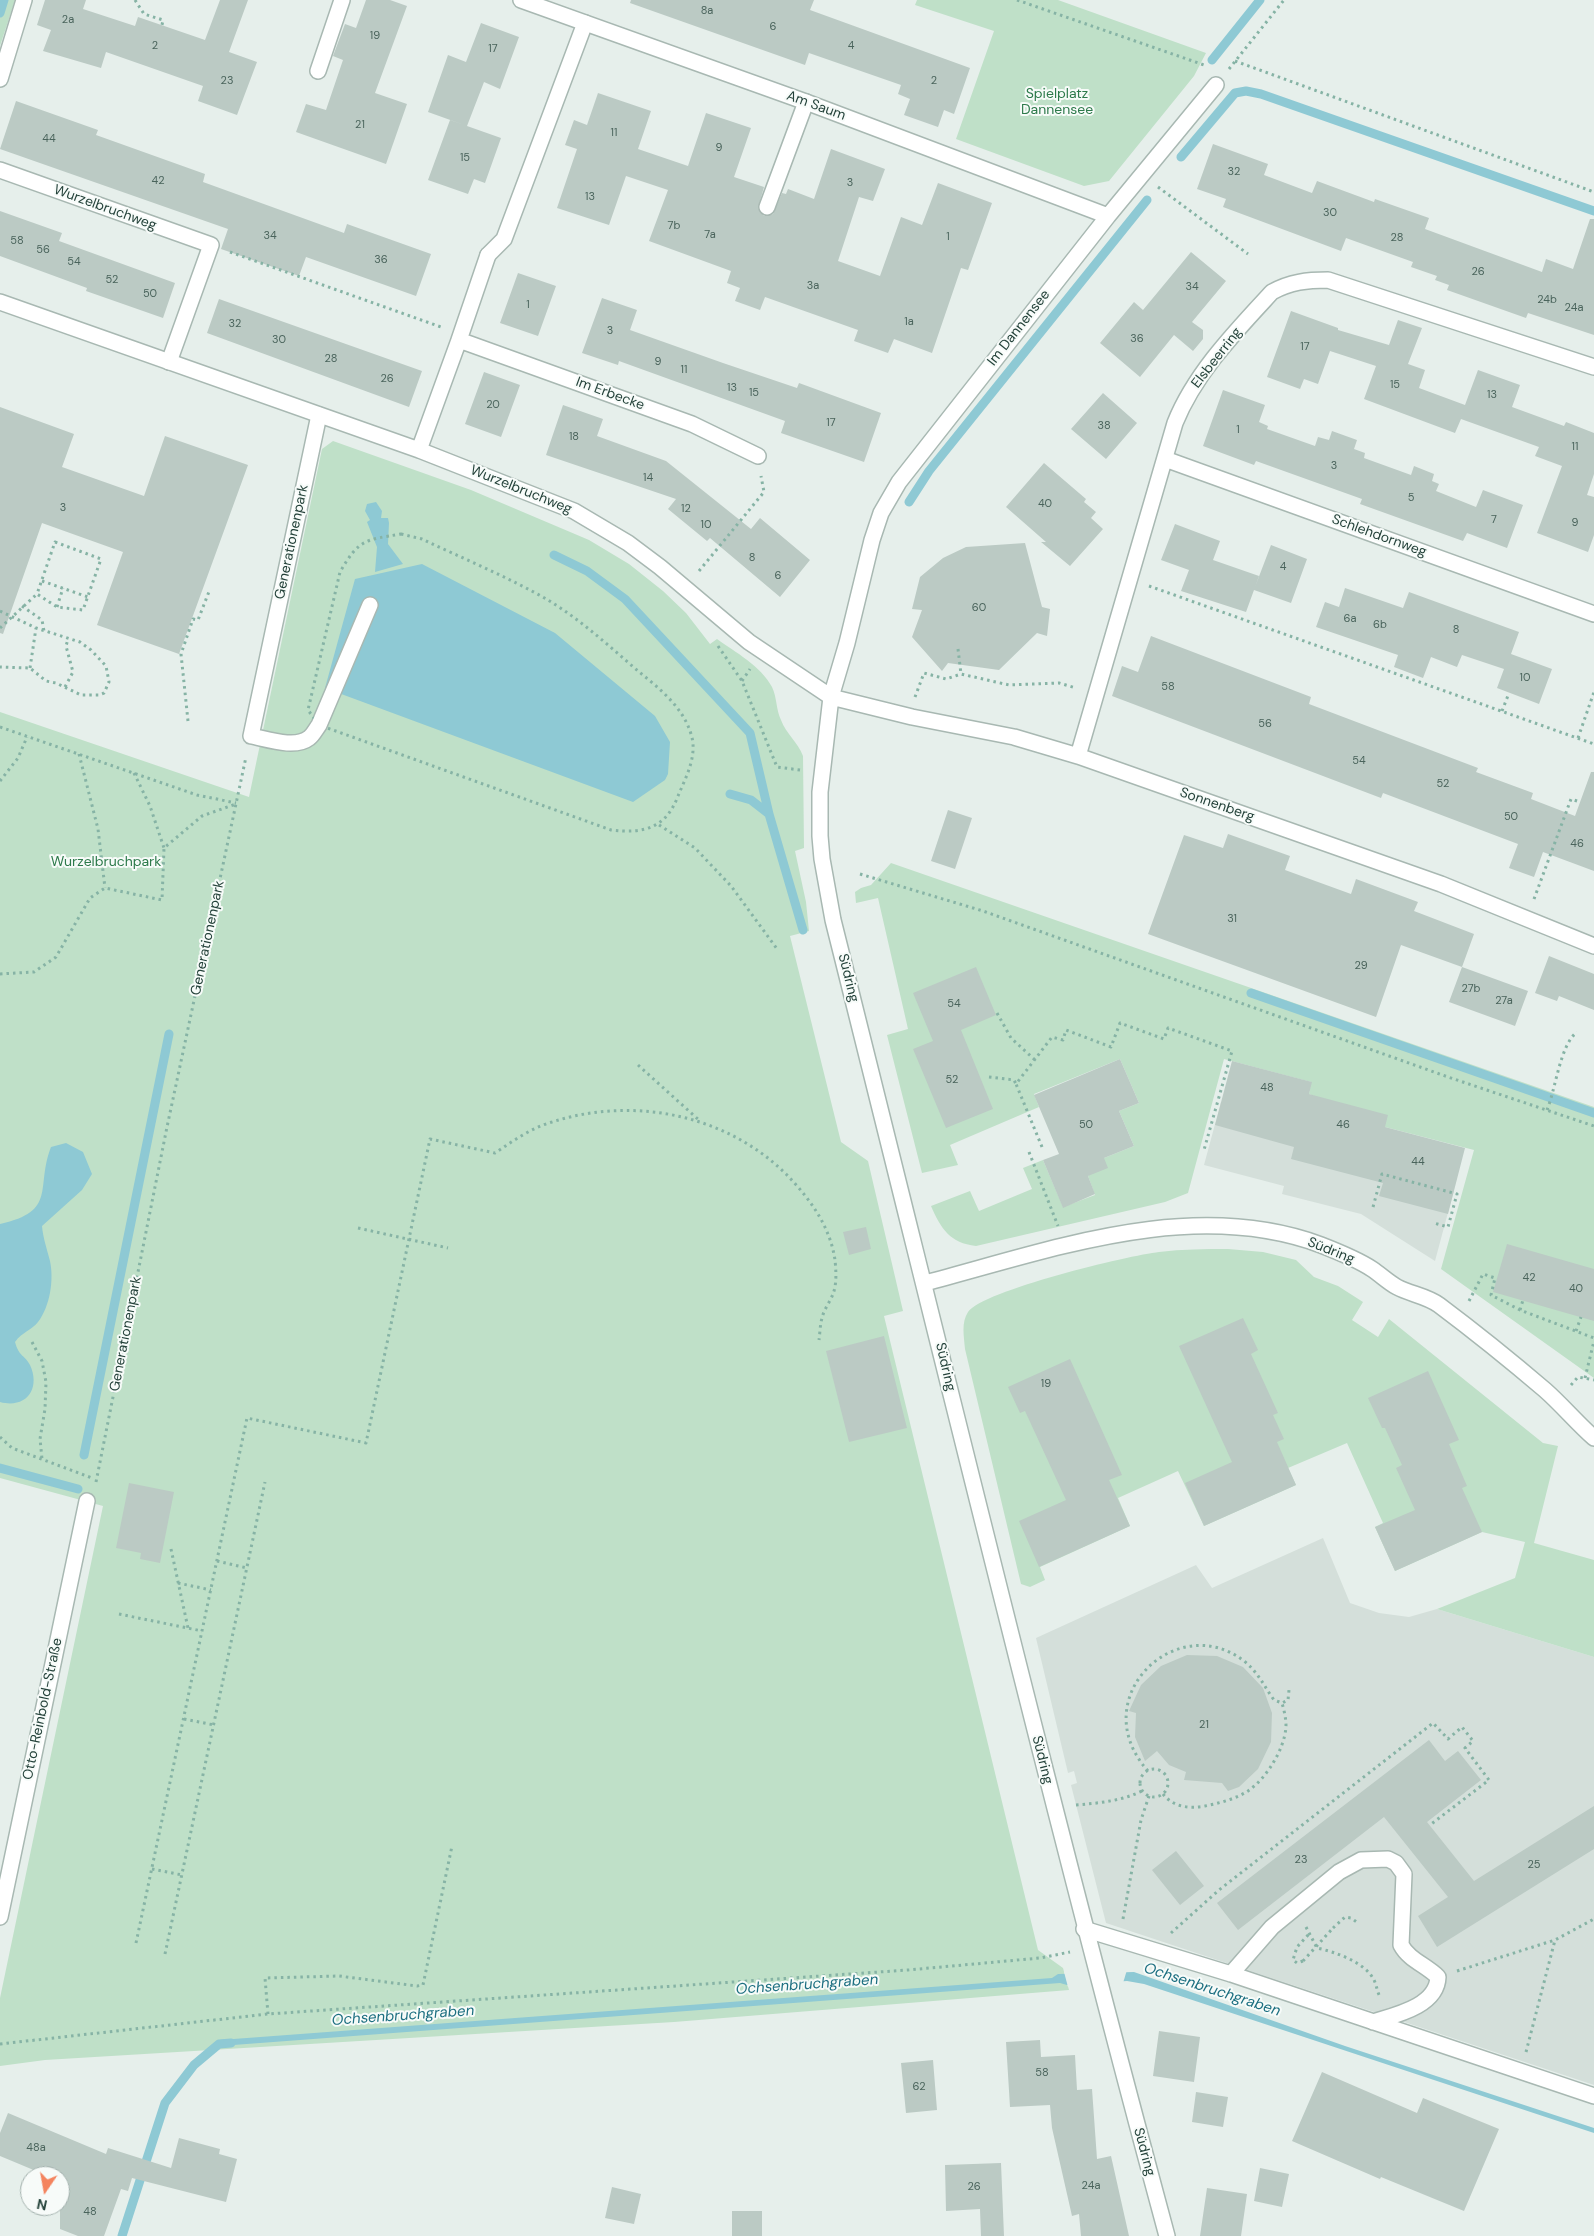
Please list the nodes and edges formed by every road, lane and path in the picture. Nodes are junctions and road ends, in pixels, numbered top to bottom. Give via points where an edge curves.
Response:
1 (24, 0) edge
2 (136, 0) edge
3 (342, 0) edge
4 (521, 0) edge
5 (1017, 0) edge
6 (1284, 0) edge
7 (585, 23) junction
8 (162, 25) dead end
9 (1235, 61) junction
10 (1208, 66) dead end
11 (318, 71) dead end
12 (0, 79) edge
13 (1216, 85) joint
14 (806, 102) junction
15 (0, 170) edge
16 (1142, 174) junction
17 (1594, 192) edge
18 (767, 207) dead end
19 (1108, 216) junction
20 (210, 246) junction
21 (1248, 254) dead end
22 (0, 302) edge
23 (460, 337) junction
24 (169, 362) junction
25 (1594, 366) edge
26 (319, 415) junction
27 (420, 450) junction
28 (758, 456) joint
29 (1165, 459) junction
30 (1130, 579) junction
31 (42, 581) junction
32 (63, 588) junction
33 (685, 588) junction
34 (210, 590) dead end
35 (37, 594) junction
36 (88, 597) junction
37 (370, 605) dead end
38 (22, 606) junction
39 (57, 607) junction
40 (0, 611) edge
41 (1594, 614) edge
42 (11, 616) junction
43 (0, 628) edge
44 (36, 628) junction
45 (44, 631) junction
46 (68, 638) junction
47 (716, 645) dead end
48 (958, 649) dead end
49 (0, 667) edge
50 (30, 668) junction
51 (961, 674) junction
52 (65, 687) junction
53 (1509, 692) dead end
54 (1594, 692) edge
55 (1096, 694) junction
56 (830, 697) junction
57 (1502, 711) junction
58 (912, 717) junction
59 (188, 721) dead end
60 (319, 725) junction
61 (0, 727) edge
62 (251, 736) junction
63 (27, 737) junction
64 (1578, 738) junction
65 (1594, 744) edge
66 (80, 754) junction
67 (1078, 756) junction
68 (134, 773) junction
69 (822, 773) junction
70 (0, 781) edge
71 (1580, 802) dead end
72 (236, 804) junction
73 (658, 824) junction
74 (164, 848) junction
75 (860, 874) dead end
76 (105, 888) junction
77 (1527, 918) junction
78 (1594, 946) edge
79 (777, 949) dead end
80 (0, 974) edge
81 (997, 1013) dead end
82 (1577, 1032) dead end
83 (1035, 1060) junction
84 (638, 1065) dead end
85 (989, 1077) dead end
86 (1016, 1084) junction
87 (1547, 1110) junction
88 (700, 1122) junction
89 (1594, 1126) edge
90 (1042, 1147) dead end
91 (1204, 1150) dead end
92 (1029, 1152) dead end
93 (1373, 1207) dead end
94 (1434, 1223) dead end
95 (358, 1228) dead end
96 (409, 1240) junction
97 (1065, 1246) junction
98 (448, 1248) dead end
99 (925, 1282) junction
100 (1523, 1300) dead end
101 (1520, 1310) junction
102 (1581, 1317) dead end
103 (1459, 1321) junction
104 (1576, 1331) junction
105 (819, 1340) dead end
106 (1594, 1340) edge
107 (32, 1342) dead end
108 (1585, 1378) dead end
109 (0, 1438) edge
110 (1594, 1438) edge
111 (42, 1459) junction
112 (101, 1462) dead end
113 (97, 1480) dead end
114 (266, 1482) dead end
115 (87, 1501) dead end
116 (171, 1549) dead end
117 (217, 1561) junction
118 (247, 1568) junction
119 (178, 1583) junction
120 (211, 1590) junction
121 (119, 1614) dead end
122 (188, 1628) junction
123 (202, 1631) junction
124 (1289, 1690) dead end
125 (1282, 1703) junction
126 (184, 1719) junction
127 (214, 1724) junction
128 (1148, 1770) junction
129 (1142, 1791) junction
130 (1164, 1794) junction
131 (1149, 1796) junction
132 (1053, 1807) junction
133 (1430, 1825) dead end
134 (452, 1846) dead end
135 (152, 1869) junction
136 (182, 1875) junction
137 (3, 1882) edge
138 (1292, 1911) junction
139 (0, 1917) edge
140 (1594, 1919) edge
141 (1358, 1923) dead end
142 (1084, 1928) junction
143 (1310, 1934) junction
144 (1555, 1940) junction
145 (1126, 1942) junction
146 (136, 1943) dead end
147 (1152, 1950) junction
148 (165, 1954) dead end
149 (1091, 1956) junction
150 (1231, 1974) junction
151 (1438, 1977) junction
152 (268, 2014) junction
153 (1396, 2015) junction
154 (1373, 2022) junction
155 (0, 2044) edge
156 (1521, 2072) junction
157 (1594, 2096) edge
158 (1167, 2236) edge

1 - 12 street
2 - 8 path via 144,14 163,20
3 - 11 street
4 - 7 street, Am Saum
5 - 10 path
6 - 9 path
7 - 14 street, Am Saum
7 - 23 street via 504,239 488,255
9 - 13 path
9 - 17 path
13 - 16 street, Im Dannensee
14 - 18 street
14 - 19 street, Am Saum
15 - 20 street, Wurzelbruchweg
16 - 19 street, Im Dannensee
16 - 21 path
19 - 56 street, Im Dannensee via 899,482 881,513
20 - 23 path
20 - 24 street
22 - 24 street, Wurzelbruchweg
23 - 27 street
23 - 28 street, Im Erbecke via 692,424
24 - 26 street, Wurzelbruchweg
25 - 29 street, Elsbeerring via 1328,280 1306,280 1284,285 1272,292 1201,375 1182,406
26 - 27 street, Wurzelbruchweg
26 - 62 street, Generationenpark
27 - 33 street, Wurzelbruchweg via 574,511 628,543
28 - 33 path via 764,492
29 - 30 street, Elsbeerring
29 - 41 street, Schlehdornweg
30 - 55 street, Elsbeerring
30 - 57 path
31 - 32 path
31 - 35 path
31 - 36 path via 55,542 101,559
32 - 36 path
32 - 39 path
33 - 56 street, Wurzelbruchweg via 749,642
34 - 59 path via 198,620 194,619 181,654
35 - 38 path
35 - 39 path
36 - 39 path via 83,610
37 - 60 street
38 - 42 path
38 - 45 path via 42,620
40 - 42 path
42 - 43 path
42 - 44 path
44 - 45 path
44 - 50 path
45 - 46 path
46 - 52 path via 66,646 72,672
46 - 52 path via 80,642 100,658 110,682 104,693 92,696 74,693
47 - 69 path via 742,681 776,767
48 - 51 path
49 - 50 path
50 - 52 path via 46,681
51 - 55 path via 1010,685 1059,683
51 - 58 path via 946,679 924,673 915,692
53 - 57 path
54 - 64 path
55 - 67 street, Elsbeerring
56 - 58 street, Sonnenberg
56 - 69 street, Südring
57 - 64 path
58 - 67 street, Sonnenberg via 1014,737
60 - 62 street via 310,738 301,742 288,743
60 - 73 path via 611,830 643,830
60 - 73 path via 308,710 340,572 352,552 369,539 401,534 422,539 548,600 583,623 661,690 686,722 692,735 693,750 691,766 676,802
61 - 63 path
62 - 72 path, Generationenpark
63 - 66 path
63 - 70 path via 18,758
64 - 65 path
66 - 68 path
66 - 76 path via 98,829
67 - 77 street, Sonnenberg via 1441,884
68 - 72 path via 197,795
68 - 74 path via 150,806
69 - 99 street, Südring via 820,836 833,920
71 - 77 path via 1571,799
72 - 74 path via 202,816
72 - 112 path, Generationenpark via 167,1127
73 - 79 path via 695,848 731,886
74 - 76 path via 162,900
75 - 87 path via 983,911
76 - 80 path via 90,898 56,957 34,972
77 - 78 street, Sonnenberg
81 - 83 path via 1011,1038
82 - 87 path via 1570,1038 1561,1059
83 - 86 path
83 - 91 path via 1052,1036 1063,1040 1066,1030 1111,1047 1120,1023 1164,1039 1168,1028 1232,1051
84 - 88 path
85 - 86 path via 1014,1080
86 - 90 path
87 - 89 path
88 - 96 path via 642,1110 580,1114 550,1122 495,1153 430,1139
88 - 105 path via 731,1134 756,1149 779,1168 811,1203 824,1223 835,1260 836,1279 834,1292 822,1316
92 - 97 path
93 - 94 path via 1382,1174 1457,1194 1448,1227
95 - 96 path
96 - 98 path
96 - 117 path via 366,1443 247,1418
97 - 99 street, Südring
97 - 103 street, Südring via 1172,1227 1223,1227 1281,1234 1347,1256 1396,1286 1437,1303
99 - 132 street, Südring
100 - 101 path
101 - 103 path via 1491,1295 1495,1278 1483,1274
101 - 104 path
102 - 104 path
103 - 110 street, Südring via 1544,1390
104 - 106 path
106 - 108 path
107 - 111 path via 42,1361 46,1382 40,1439
109 - 111 path via 12,1448
111 - 113 path
114 - 118 path
115 - 137 street, Otto-Reinbold-Straße
116 - 119 path
117 - 118 path
117 - 120 path
118 - 127 path
119 - 120 path
119 - 122 path
120 - 123 path
121 - 122 path
122 - 123 path
123 - 126 path
124 - 125 path via 1288,1700
125 - 128 path via 1274,1700 1249,1665 1234,1654 1211,1646 1186,1647 1164,1656 1144,1671 1126,1704 1130,1740 1140,1762
125 - 130 path via 1286,1727 1283,1740 1264,1776 1249,1790 1233,1799 1199,1808 1174,1804
126 - 127 path
126 - 135 path
127 - 136 path
128 - 129 path via 1141,1779
128 - 130 path via 1158,1770 1166,1776 1168,1785
129 - 131 path
129 - 132 path via 1110,1802
130 - 131 path via 1154,1798
131 - 145 path via 1141,1820 1121,1928
132 - 142 street, Südring
133 - 147 path via 1489,1780 1464,1748 1473,1741 1462,1727 1448,1739 1433,1723 1219,1890
134 - 152 path via 423,1985 338,1976 265,1978
135 - 136 path
135 - 146 path
136 - 148 path
137 - 139 street, Otto-Reinbold-Straße
138 - 143 path
138 - 150 street via 1272,1927
138 - 151 street via 1339,1872 1361,1860 1388,1859 1396,1863 1404,1874 1401,1945
140 - 144 path
141 - 143 path, bridge via 1345,1917 1303,1961 1296,1963 1294,1953
142 - 145 street
142 - 149 street, Südring
143 - 153 path via 1317,1948 1344,1956 1367,1971 1374,1979 1380,1997
144 - 151 path
144 - 156 path
145 - 147 street
147 - 150 street
149 - 152 path
149 - 158 street, Südring
150 - 154 street
151 - 153 street via 1433,1995
152 - 155 path
153 - 154 street
154 - 156 street
156 - 157 street

